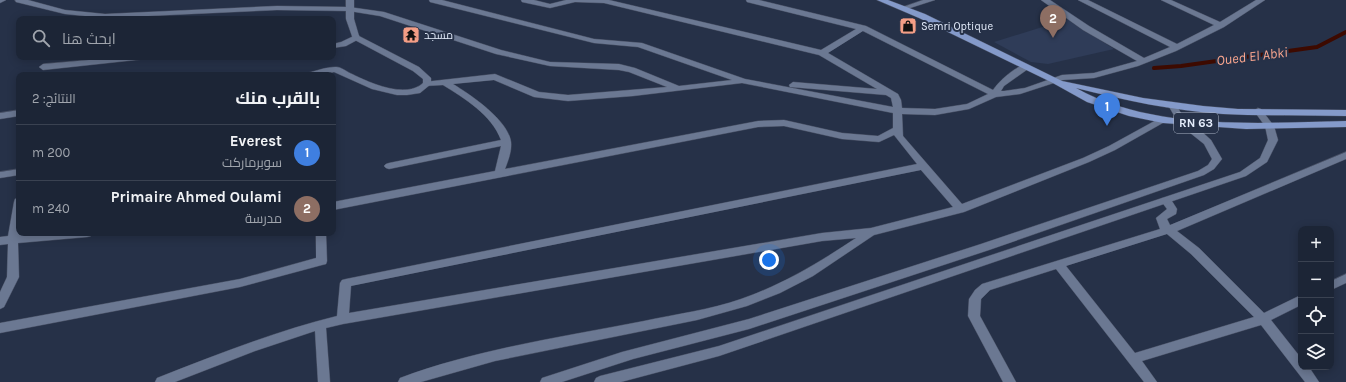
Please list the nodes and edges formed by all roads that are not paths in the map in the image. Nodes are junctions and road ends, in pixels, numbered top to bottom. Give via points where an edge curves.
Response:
1 (18, 0) edge
2 (433, 0) edge
3 (525, 0) edge
4 (640, 0) edge
5 (750, 0) edge
6 (881, 0) edge
7 (931, 0) edge
8 (1045, 0) edge
9 (1082, 0) edge
10 (1165, 0) edge
11 (1261, 0) edge
12 (349, 4) edge
13 (904, 8) junction
14 (637, 9) junction
15 (1221, 25) junction
16 (863, 28) junction
17 (356, 37) junction
18 (336, 45) edge
19 (1176, 47) junction
20 (822, 53) junction
21 (119, 60) edge
22 (1143, 61) junction
23 (43, 67) dead end
24 (1025, 67) junction
25 (322, 72) edge
26 (1054, 80) junction
27 (743, 81) junction
28 (446, 83) junction
29 (427, 84) junction
30 (754, 84) junction
31 (677, 88) junction
32 (890, 92) junction
33 (995, 94) junction
34 (1172, 105) junction
35 (897, 111) junction
36 (1258, 111) junction
37 (1346, 112) edge
38 (16, 114) edge
39 (0, 116) edge
40 (1163, 120) junction
41 (1182, 122) junction
42 (1346, 124) edge
43 (1269, 126) junction
44 (897, 129) junction
45 (506, 142) junction
46 (1346, 155) edge
47 (389, 166) dead end
48 (924, 166) junction
49 (16, 172) edge
50 (0, 175) edge
51 (499, 175) junction
52 (1166, 201) junction
53 (336, 205) edge
54 (960, 209) junction
55 (16, 220) edge
56 (1169, 230) junction
57 (871, 232) junction
58 (43, 236) edge
59 (321, 236) edge
60 (13, 238) junction
61 (0, 241) edge
62 (1059, 265) junction
63 (1346, 278) edge
64 (1334, 284) edge
65 (1298, 302) edge
66 (0, 304) edge
67 (343, 319) junction
68 (1263, 319) junction
69 (320, 324) junction
70 (0, 328) edge
71 (1133, 359) junction
72 (160, 382) edge
73 (324, 382) edge
74 (404, 382) edge
75 (546, 382) edge
76 (600, 382) edge
77 (1010, 382) edge
78 (1151, 382) edge
79 (1313, 382) edge

1 - 12 street via 65,12 105,16
2 - 27 street via 594,41 639,45
3 - 14 street via 550,6 575,0 604,1
4 - 14 street
5 - 16 street
6 - 13 main road, RN 63
7 - 13 street
8 - 22 street via 1086,28
9 - 19 street
10 - 15 street
11 - 15 street
12 - 17 street via 352,29
12 - 31 street via 499,52 550,64 619,67
13 - 24 main road, RN 63
14 - 20 street
15 - 19 street
16 - 20 street
16 - 33 street
17 - 18 street
17 - 29 street via 416,69 428,78
19 - 22 street
20 - 32 street
21 - 23 street
22 - 26 street via 1117,70
24 - 26 main road, RN 63
24 - 33 street via 1001,84
25 - 29 street via 335,69 384,89 405,92 418,91
26 - 33 street via 1010,94
26 - 34 main road, RN 63 via 1122,97
26 - 40 main road, RN 63 via 1097,103
27 - 30 street
27 - 31 street
28 - 29 street
28 - 31 street via 495,78 537,95 568,98
28 - 45 street via 484,110 503,133
30 - 32 street
30 - 35 street
32 - 35 street via 897,99
33 - 35 street via 952,110
34 - 36 main road, RN 63 via 1224,111
34 - 41 street
35 - 44 street
36 - 37 main road, RN 63
36 - 43 street
38 - 39 street
40 - 41 main road, RN 63
40 - 54 street via 1086,160
41 - 43 main road, RN 63
41 - 75 street via 1208,142 1217,159 1211,167 1201,173 749,324 585,368
42 - 43 main road, RN 63
43 - 52 street via 1273,140 1268,154 1258,166 1236,177
44 - 48 street via 902,140
44 - 51 street via 879,139 842,136 784,123 758,124
45 - 47 street
45 - 51 street
46 - 56 street
48 - 54 street
48 - 67 street via 346,283
49 - 50 street
51 - 53 street
52 - 56 street via 1172,211 1162,216 1161,221
52 - 76 street via 719,351
54 - 57 street
55 - 60 street
56 - 62 street
56 - 68 street via 1195,251
57 - 67 street via 814,239
57 - 74 street via 805,274 743,303 479,360
58 - 60 street
59 - 70 street via 322,261 240,283
60 - 61 street
60 - 66 street via 13,277
62 - 71 street
62 - 77 street via 986,287 974,299 974,316
63 - 64 street
65 - 68 street
67 - 69 street
68 - 71 street
68 - 79 street
69 - 72 street via 272,339
69 - 73 street
71 - 78 street

